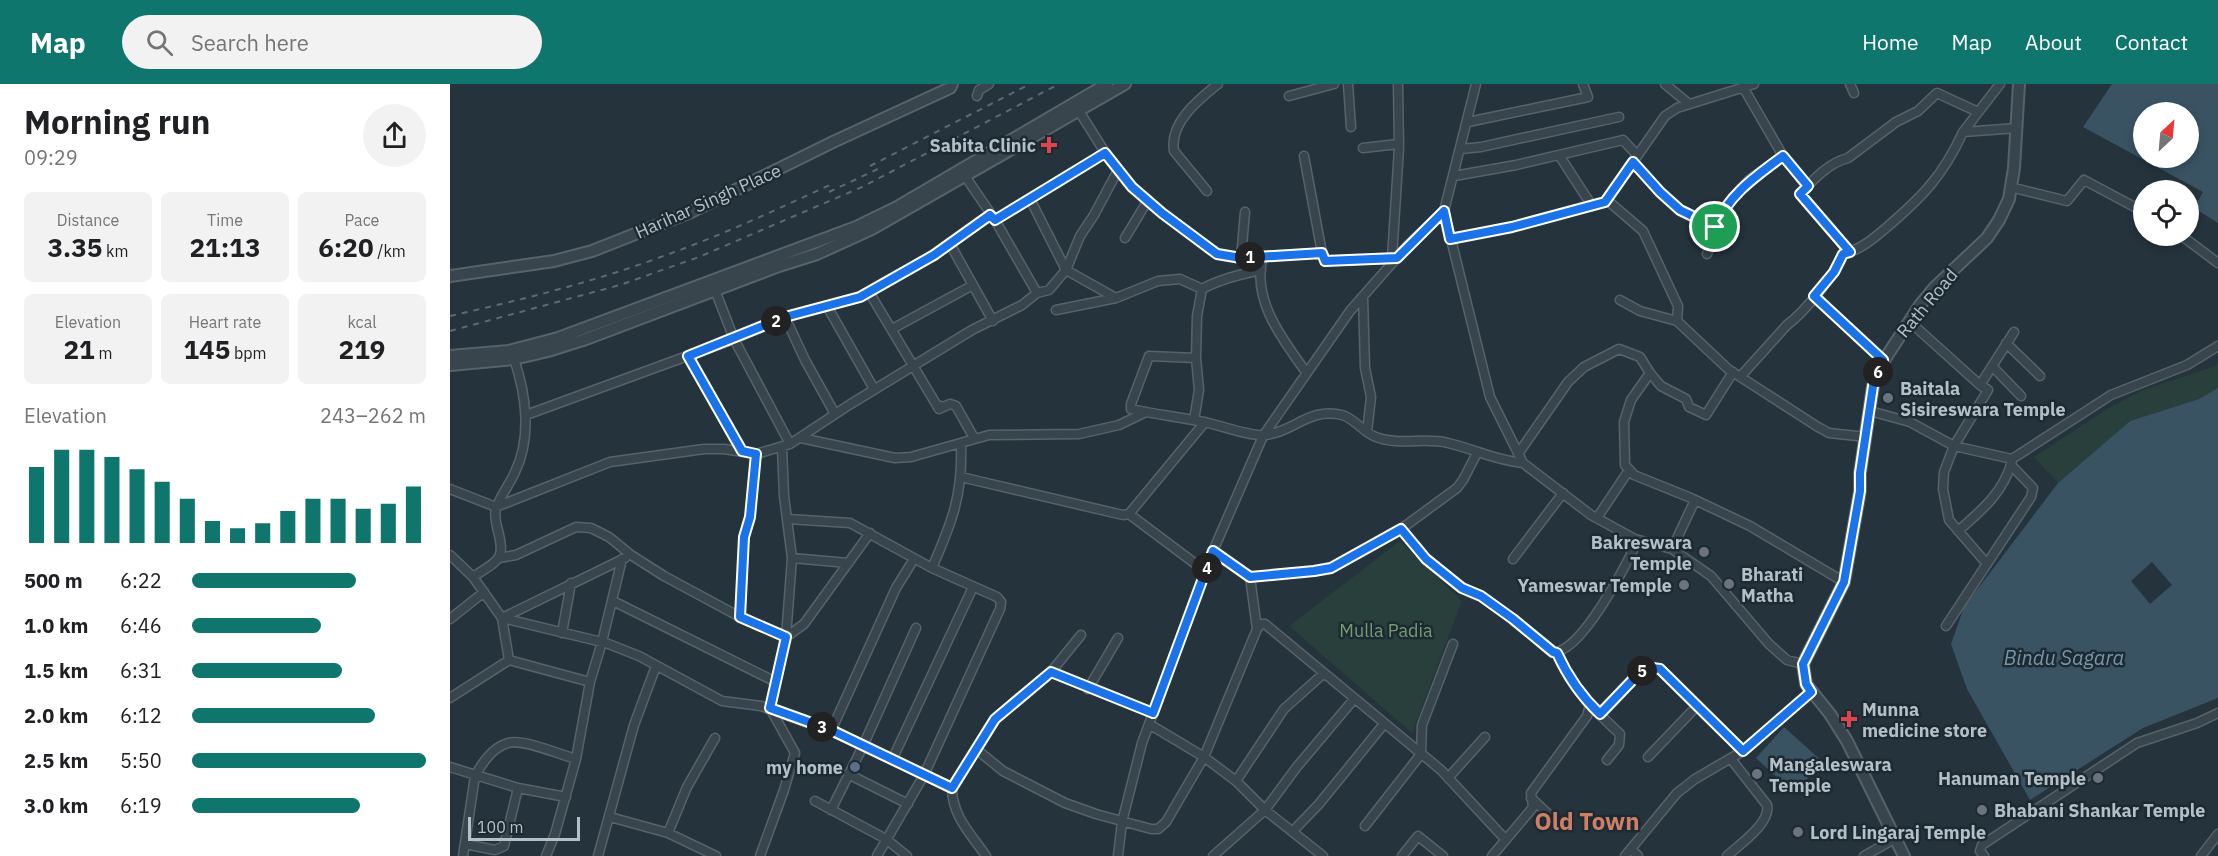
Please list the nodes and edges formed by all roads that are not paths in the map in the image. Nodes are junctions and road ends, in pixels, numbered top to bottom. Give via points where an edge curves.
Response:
1 (952, 84) edge
2 (989, 84) edge
3 (1107, 84) edge
4 (1125, 84) edge
5 (1218, 84) edge
6 (1334, 84) edge
7 (1348, 84) edge
8 (1398, 84) edge
9 (1476, 84) edge
10 (1583, 84) edge
11 (1665, 84) edge
12 (1754, 84) edge
13 (1850, 84) edge
14 (2000, 84) edge
15 (2019, 84) edge
16 (1743, 87) junction
17 (1854, 93) dead end
18 (977, 96) dead end
19 (1289, 96) dead end
20 (1689, 104) junction
21 (1079, 111) junction
22 (1978, 112) junction
23 (1619, 117) dead end
24 (1468, 122) junction
25 (1351, 127) dead end
26 (2017, 128) junction
27 (1964, 132) junction
28 (1398, 144) junction
29 (1363, 148) dead end
30 (1461, 149) junction
31 (1105, 153) junction
32 (1559, 155) junction
33 (1304, 156) dead end
34 (1783, 156) junction
35 (1635, 159) junction
36 (1118, 170) junction
37 (965, 176) junction
38 (1454, 176) junction
39 (2012, 185) junction
40 (1808, 186) junction
41 (1207, 191) dead end
42 (1030, 199) junction
43 (1148, 200) junction
44 (1607, 200) junction
45 (1592, 206) junction
46 (2133, 206) edge
47 (1444, 211) junction
48 (1245, 212) dead end
49 (993, 218) junction
50 (1715, 227) junction
51 (1125, 238) dead end
52 (1450, 239) junction
53 (950, 244) junction
54 (2195, 246) edge
55 (1850, 252) junction
56 (1322, 253) junction
57 (1707, 254) dead end
58 (1263, 256) junction
59 (1241, 258) junction
60 (1394, 258) junction
61 (2218, 263) edge
62 (1065, 270) junction
63 (1261, 270) junction
64 (450, 276) edge
65 (973, 285) junction
66 (1202, 289) junction
67 (715, 290) junction
68 (869, 291) junction
69 (1037, 293) junction
70 (1363, 296) junction
71 (1814, 296) junction
72 (1116, 298) junction
73 (1620, 300) dead end
74 (827, 306) junction
75 (1056, 310) dead end
76 (785, 317) junction
77 (993, 321) junction
78 (1677, 321) junction
79 (1909, 321) junction
80 (892, 329) junction
81 (2014, 332) dead end
82 (734, 339) junction
83 (2006, 343) junction
84 (2218, 346) edge
85 (450, 356) edge
86 (688, 356) junction
87 (1196, 358) junction
88 (514, 359) junction
89 (1883, 360) junction
90 (450, 365) edge
91 (914, 366) junction
92 (1992, 366) junction
93 (1306, 372) junction
94 (1650, 373) junction
95 (1737, 374) junction
96 (2040, 376) dead end
97 (1980, 385) junction
98 (874, 389) junction
99 (2021, 396) dead end
100 (1870, 411) junction
101 (1146, 412) junction
102 (836, 414) junction
103 (526, 415) junction
104 (1194, 420) junction
105 (1205, 422) junction
106 (1367, 432) junction
107 (1263, 436) junction
108 (1866, 437) junction
109 (801, 438) junction
110 (974, 438) junction
111 (961, 444) junction
112 (786, 446) junction
113 (1954, 446) junction
114 (742, 451) junction
115 (1477, 453) junction
116 (756, 454) junction
117 (1520, 458) junction
118 (2012, 462) junction
119 (1629, 470) junction
120 (961, 477) junction
121 (450, 489) edge
122 (1563, 493) junction
123 (1695, 500) junction
124 (496, 507) junction
125 (1129, 514) junction
126 (1598, 518) junction
127 (788, 519) junction
128 (1401, 529) junction
129 (1958, 531) junction
130 (870, 533) junction
131 (1638, 540) junction
132 (1672, 549) junction
133 (1213, 551) junction
134 (450, 555) edge
135 (627, 557) junction
136 (499, 558) junction
137 (792, 558) junction
138 (914, 559) junction
139 (1513, 559) dead end
140 (848, 563) junction
141 (1987, 564) junction
142 (932, 568) junction
143 (1205, 571) junction
144 (473, 577) junction
145 (1250, 577) junction
146 (1844, 582) junction
147 (571, 584) junction
148 (973, 587) junction
149 (484, 592) junction
150 (613, 601) junction
151 (740, 617) junction
152 (502, 618) junction
153 (450, 619) edge
154 (1946, 626) dead end
155 (916, 628) dead end
156 (1257, 629) junction
157 (562, 633) junction
158 (1081, 635) dead end
159 (786, 637) junction
160 (1118, 638) dead end
161 (602, 642) junction
162 (1453, 644) dead end
163 (1557, 653) junction
164 (509, 660) junction
165 (1803, 664) junction
166 (656, 666) junction
167 (1051, 672) junction
168 (1323, 674) junction
169 (590, 682) junction
170 (776, 682) junction
171 (1089, 689) junction
172 (1811, 692) junction
173 (450, 698) edge
174 (1354, 699) junction
175 (1590, 705) junction
176 (1697, 706) junction
177 (770, 708) junction
178 (1153, 713) junction
179 (2218, 713) edge
180 (1600, 714) junction
181 (1149, 724) junction
182 (1384, 724) junction
183 (831, 730) junction
184 (1485, 737) dead end
185 (715, 738) dead end
186 (863, 746) junction
187 (976, 749) junction
188 (1743, 751) junction
189 (1421, 754) junction
190 (1204, 757) junction
191 (1648, 757) dead end
192 (576, 759) junction
193 (1731, 759) junction
194 (892, 760) junction
195 (1607, 760) dead end
196 (450, 767) edge
197 (848, 774) junction
198 (924, 775) junction
199 (476, 776) junction
200 (1448, 778) junction
201 (1236, 781) junction
202 (518, 788) junction
203 (952, 788) junction
204 (566, 797) junction
205 (1531, 798) junction
206 (815, 801) dead end
207 (908, 804) junction
208 (831, 810) junction
209 (1265, 810) junction
210 (610, 817) junction
211 (1122, 822) junction
212 (1559, 824) dead end
213 (1365, 826) dead end
214 (1293, 831) junction
215 (668, 833) junction
216 (2218, 834) edge
217 (1896, 838) junction
218 (886, 839) junction
219 (1506, 840) junction
220 (465, 844) junction
221 (1631, 854) edge
222 (1980, 855) edge
223 (463, 856) edge
224 (546, 856) edge
225 (598, 856) edge
226 (716, 856) edge
227 (760, 856) edge
228 (877, 856) edge
229 (907, 856) edge
230 (986, 856) edge
231 (1118, 856) edge
232 (1213, 856) edge
233 (1323, 856) edge
234 (1401, 856) edge
235 (1443, 856) edge
236 (1492, 856) edge
237 (1727, 856) edge
238 (1864, 856) edge
239 (1904, 856) edge
240 (2201, 856) edge

1 - 64 street, Harihar Singh Place via 692,212 592,251 554,261
2 - 18 street
3 - 85 street via 856,227 558,338 509,351
4 - 21 street
5 - 41 street via 1184,115 1172,144 1174,152
6 - 19 street
7 - 25 street
8 - 28 street
9 - 24 street
10 - 24 street via 1588,97
11 - 20 street
12 - 16 street
13 - 17 street
14 - 22 street
15 - 26 street, Rath Road
16 - 20 street
16 - 34 street
20 - 35 street via 1665,116
21 - 31 street
21 - 37 street
22 - 27 street
22 - 40 street via 1937,93 1918,111 1818,175
23 - 30 street
24 - 30 street
26 - 27 street
26 - 39 street, Rath Road
27 - 55 street via 1951,158 1919,199 1868,242
28 - 29 street
28 - 60 street
30 - 38 street
31 - 36 street
31 - 42 street
32 - 35 street via 1623,140
32 - 38 street
32 - 45 street
33 - 56 street
34 - 40 street
34 - 50 street via 1749,180 1723,210
35 - 44 street
35 - 50 street via 1660,192 1680,210
36 - 43 street
36 - 62 street
37 - 49 street
37 - 67 street via 817,254
38 - 47 street
39 - 46 street via 2067,201 2084,180
39 - 79 street, Rath Road via 2009,199 1987,238 1935,287
40 - 55 street via 1800,194
42 - 49 street
42 - 62 street
43 - 51 street
43 - 59 street via 1217,254
44 - 45 street
44 - 78 street via 1643,231 1678,306
45 - 52 street
47 - 52 street
47 - 60 street
48 - 59 street
49 - 53 street
49 - 69 street
50 - 57 street
52 - 117 street via 1490,397
53 - 65 street
53 - 68 street
54 - 61 street
55 - 71 street via 1843,254
56 - 58 street
56 - 60 street via 1325,261
58 - 59 street
58 - 63 street
60 - 70 street
62 - 69 street via 1049,290
62 - 72 street
63 - 66 street
63 - 93 street via 1262,290 1278,333
65 - 77 street
65 - 80 street
66 - 72 street via 1180,279 1158,281
66 - 87 street
67 - 82 street
67 - 88 street via 586,339
68 - 74 street
68 - 80 street
69 - 77 street
70 - 93 street
70 - 106 street via 1365,368 1371,397
71 - 89 street
71 - 95 street via 1796,319
72 - 75 street
73 - 78 street via 1640,311
74 - 76 street
74 - 98 street
76 - 82 street
76 - 102 street
77 - 91 street
78 - 95 street
79 - 89 street, Rath Road
79 - 97 street
80 - 91 street
81 - 83 street
82 - 86 street
82 - 112 street
83 - 92 street
83 - 96 street
84 - 118 street via 2187,365 2111,395
86 - 103 street
86 - 114 street
87 - 101 street via 1149,356 1131,404 1131,409
87 - 104 street via 1199,390
88 - 90 street
88 - 103 street
89 - 100 street, Rath Road via 1873,386
91 - 98 street
91 - 110 street via 940,407 956,406
92 - 97 street
92 - 99 street
93 - 107 street
94 - 95 street via 1661,386 1686,399 1689,407 1706,415
94 - 117 street via 1640,357 1619,349 1584,366 1558,394
94 - 119 street via 1631,400 1624,422 1625,465
95 - 108 street via 1829,433
97 - 113 street via 1988,390
98 - 102 street
100 - 108 street, Rath Road
100 - 113 street via 1910,422
101 - 104 street
101 - 110 street via 1119,425 1079,434
102 - 109 street
103 - 124 street via 523,451
104 - 105 street
105 - 107 street
105 - 125 street
106 - 107 street via 1344,415 1329,414 1315,415 1284,431
106 - 115 street via 1387,440 1448,443
107 - 133 street
108 - 146 street, Rath Road
109 - 111 street via 895,458
109 - 112 street
110 - 111 street
111 - 120 street
112 - 116 street
112 - 127 street via 784,496
113 - 118 street
113 - 129 street via 1944,472 1943,489 1949,520
114 - 116 street
114 - 124 street via 704,449 610,462
115 - 117 street via 1509,462
115 - 128 street via 1456,488
116 - 151 street via 750,517 744,537
117 - 122 street
118 - 129 street via 1995,497
118 - 141 street via 2033,491
119 - 123 street
119 - 126 street
120 - 125 street
120 - 142 street via 953,518
121 - 124 street
122 - 126 street
122 - 139 street
123 - 132 street
123 - 146 street via 1750,526
124 - 136 street via 502,552
125 - 143 street
126 - 131 street
127 - 130 street via 850,523
127 - 137 street
128 - 145 street via 1331,568
128 - 163 street via 1426,559 1462,588 1481,596
129 - 141 street
130 - 138 street
130 - 140 street
131 - 132 street
131 - 163 street via 1596,615
132 - 165 street via 1711,576 1787,660
133 - 143 street
133 - 145 street
134 - 144 street
135 - 136 street via 609,537 583,526 516,555
135 - 147 street
135 - 150 street
135 - 151 street
136 - 144 street
137 - 140 street
137 - 159 street
138 - 142 street
138 - 183 street via 896,588
140 - 159 street via 804,624
141 - 154 street
142 - 148 street
143 - 178 street
144 - 149 street
145 - 156 street
146 - 165 street, Rath Road
147 - 152 street
147 - 157 street
148 - 194 street
148 - 198 street via 997,597 1000,609
149 - 152 street
149 - 153 street
150 - 161 street
150 - 170 street
151 - 159 street
152 - 157 street
152 - 164 street
155 - 186 street
156 - 168 street via 1261,624 1271,627
156 - 190 street
157 - 161 street
158 - 167 street
159 - 170 street
160 - 171 street
161 - 166 street
161 - 169 street
162 - 189 street via 1422,724
163 - 175 street
164 - 169 street
164 - 173 street
165 - 172 street
166 - 177 street via 722,701
166 - 210 street via 634,725
167 - 171 street
167 - 187 street via 995,719
168 - 174 street
168 - 201 street via 1284,709
169 - 192 street
170 - 177 street
171 - 178 street
172 - 188 street
172 - 217 street via 1847,741
174 - 182 street
174 - 209 street
175 - 180 street
175 - 205 street via 1587,716
176 - 180 street via 1660,669 1645,667
176 - 188 street
176 - 191 street
177 - 183 street
177 - 227 street via 795,753
178 - 181 street
179 - 222 street via 2137,743 1991,838 1982,845
180 - 195 street via 1620,734 1619,745
181 - 190 street
181 - 211 street
182 - 189 street
182 - 214 street
183 - 186 street
184 - 200 street
185 - 215 street via 687,787
186 - 194 street
186 - 197 street
187 - 203 street
187 - 211 street via 1030,786 1065,803
188 - 193 street
189 - 200 street
189 - 213 street
190 - 201 street
190 - 211 street via 1163,827 1151,829
192 - 199 street via 509,742 490,755
192 - 204 street
193 - 221 street via 1695,778 1677,793
193 - 237 street via 1768,811 1761,824
194 - 198 street
196 - 199 street
197 - 207 street
197 - 208 street
198 - 203 street
198 - 207 street
199 - 202 street
199 - 220 street
200 - 219 street
201 - 209 street
202 - 204 street
202 - 220 street via 504,846 495,850
203 - 230 street via 957,814
204 - 224 street
205 - 212 street
205 - 219 street via 1533,807
206 - 208 street
207 - 218 street
208 - 218 street
209 - 214 street
209 - 232 street
210 - 215 street
210 - 225 street
211 - 231 street
214 - 233 street
215 - 226 street
216 - 240 street
217 - 238 street
217 - 239 street
218 - 228 street
218 - 229 street
219 - 236 street
220 - 223 street
234 - 235 street via 1418,836

